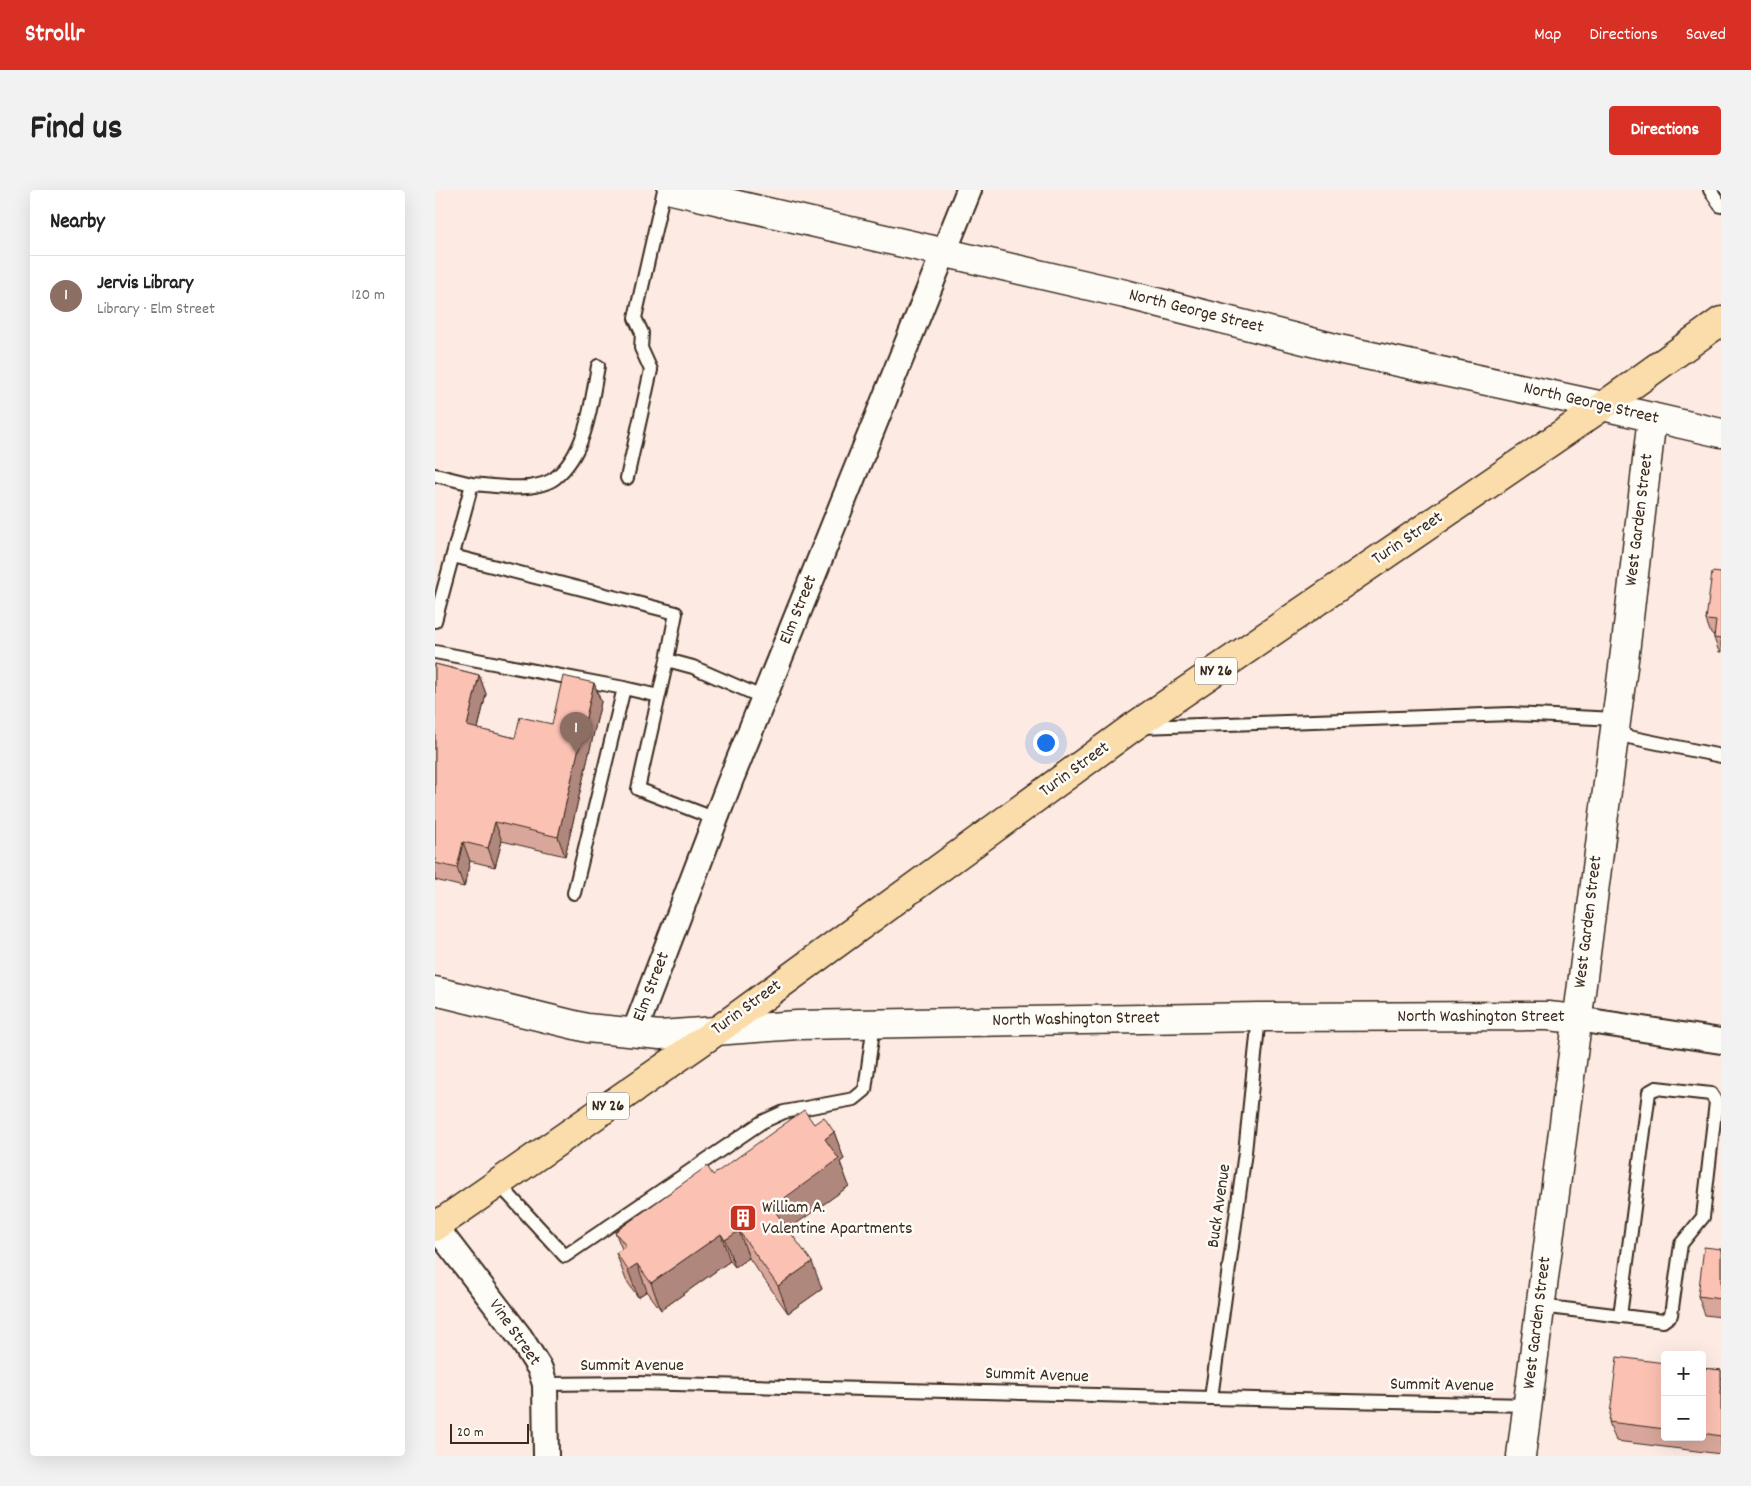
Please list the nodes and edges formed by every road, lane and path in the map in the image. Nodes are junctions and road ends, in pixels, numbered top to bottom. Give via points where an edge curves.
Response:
1 (664, 190) edge
2 (672, 190) edge
3 (969, 190) edge
4 (1710, 190) edge
5 (736, 197) edge
6 (1721, 206) edge
7 (944, 253) junction
8 (1721, 321) edge
9 (598, 366) dead end
10 (1603, 406) junction
11 (1652, 417) junction
12 (1721, 433) edge
13 (435, 475) edge
14 (627, 478) dead end
15 (472, 484) junction
16 (453, 556) junction
17 (435, 621) edge
18 (435, 652) edge
19 (667, 660) junction
20 (624, 688) junction
21 (659, 696) junction
22 (763, 698) junction
23 (1133, 727) junction
24 (1615, 727) junction
25 (1721, 756) edge
26 (716, 819) junction
27 (574, 893) dead end
28 (435, 992) edge
29 (1259, 1018) junction
30 (1577, 1018) junction
31 (874, 1023) junction
32 (718, 1030) junction
33 (634, 1033) junction
34 (1721, 1041) edge
35 (498, 1183) junction
36 (435, 1226) edge
37 (1540, 1306) junction
38 (1620, 1316) junction
39 (545, 1384) junction
40 (1211, 1398) junction
41 (1528, 1405) junction
42 (545, 1456) edge
43 (1521, 1456) edge

1 - 14 lane via 635,318 642,333 641,348 651,370
2 - 5 street, North George Street
3 - 7 street, Elm Street
4 - 6 lane
5 - 7 street, North George Street
7 - 10 street, North George Street via 1125,294 1343,350
7 - 22 street, Elm Street
8 - 10 main road, Turin Street / NY 26
9 - 15 lane via 581,441 554,479 532,487
10 - 11 street, North George Street
10 - 23 main road, Turin Street / NY 26
11 - 12 street, North George Street
11 - 24 street, West Garden Street
13 - 15 lane
15 - 16 lane
16 - 17 lane
16 - 19 lane via 675,613
18 - 20 lane
19 - 21 lane
19 - 22 lane via 693,666
20 - 21 lane
20 - 27 lane
21 - 26 lane via 638,789
22 - 26 street, Elm Street
23 - 24 lane via 1511,714
23 - 32 main road, Turin Street / NY 26
24 - 25 lane
24 - 30 street, West Garden Street
26 - 33 street, Elm Street
28 - 33 street, North Washington Street via 587,1028
29 - 30 street, North Washington Street
29 - 31 street, North Washington Street
29 - 40 lane, Buck Avenue via 1245,1152
30 - 34 street, North Washington Street
30 - 37 street, West Garden Street
31 - 32 street, North Washington Street
31 - 35 lane via 865,1090 854,1099 784,1112 762,1122 565,1256
32 - 33 street, North Washington Street via 660,1035
32 - 35 main road, Turin Street / NY 26
35 - 36 main road, Turin Street / NY 26
36 - 39 street, Vine Street via 520,1337 540,1369
37 - 38 lane
37 - 41 street, West Garden Street
38 - 38 lane via 1663,1321 1671,1315 1681,1244 1703,1217 1716,1102 1711,1094 1656,1088 1649,1092
39 - 40 lane, Summit Avenue via 637,1382
39 - 42 street, Vine Street
40 - 41 lane, Summit Avenue
41 - 43 street, West Garden Street

